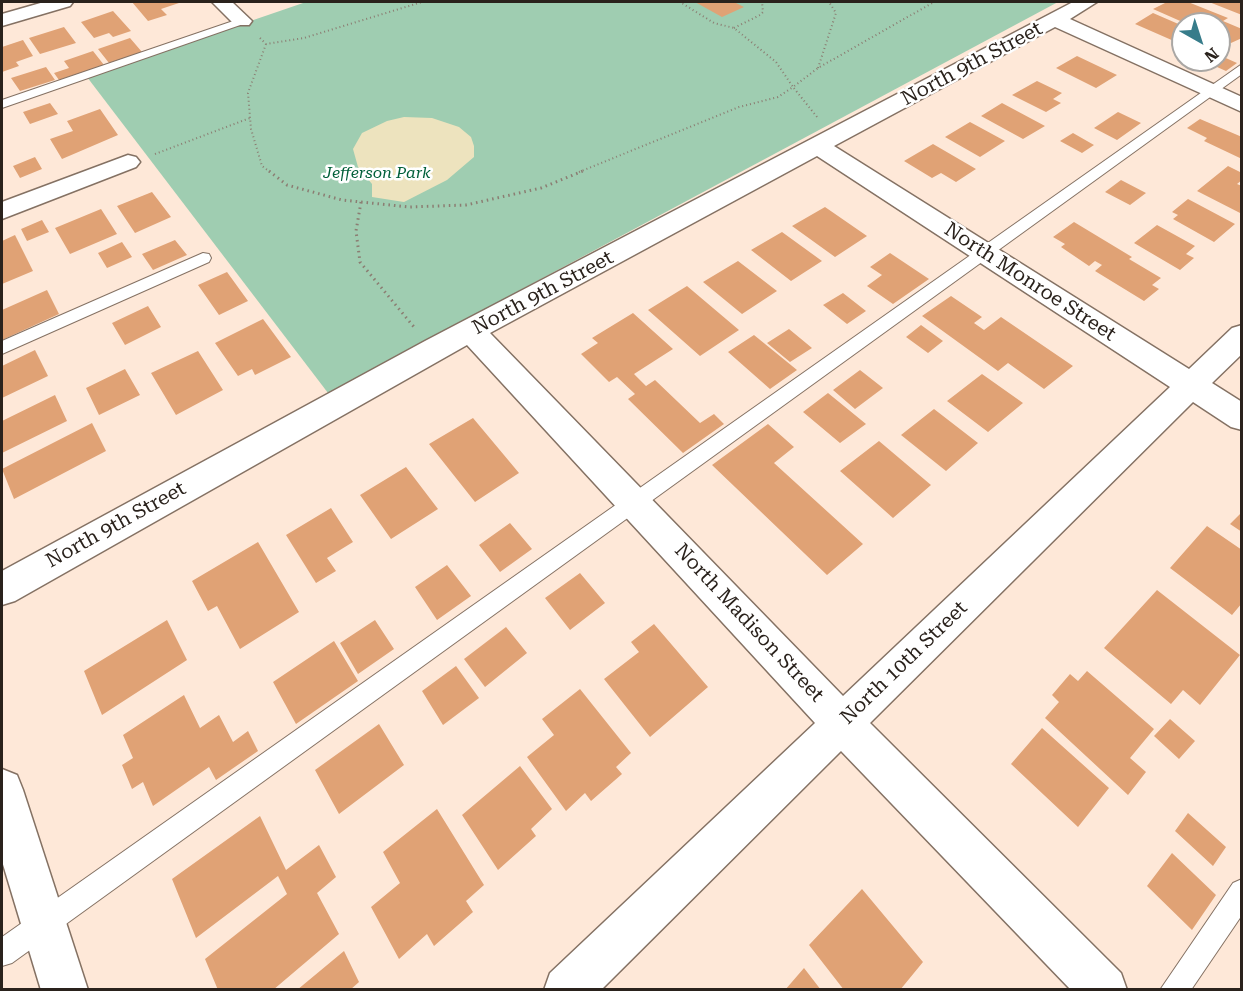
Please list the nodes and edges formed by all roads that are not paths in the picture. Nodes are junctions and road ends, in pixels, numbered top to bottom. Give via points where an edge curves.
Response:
1 (63, 2) edge
2 (221, 2) edge
3 (1087, 2) edge
4 (2, 20) edge
5 (1054, 20) junction
6 (242, 21) joint
7 (1242, 68) edge
8 (1211, 91) junction
9 (2, 104) edge
10 (1242, 105) edge
11 (819, 134) junction
12 (128, 162) road end
13 (2, 211) edge
14 (983, 252) junction
15 (203, 258) dead end
16 (472, 332) junction
17 (1242, 336) edge
18 (2, 348) edge
19 (1191, 385) junction
20 (1242, 418) edge
21 (633, 500) junction
22 (2, 589) edge
23 (842, 723) junction
24 (2, 790) edge
25 (1242, 892) edge
26 (42, 924) junction
27 (2, 953) edge
28 (65, 990) edge
29 (567, 990) edge
30 (1104, 990) edge
31 (1174, 990) edge

1 - 4 street
2 - 6 street
3 - 5 street, North 9th Street
5 - 8 street
5 - 11 street, North 9th Street
6 - 9 lane
7 - 8 lane
8 - 10 street
8 - 14 lane
11 - 14 street, North Monroe Street
11 - 16 street, North 9th Street
12 - 13 street
14 - 19 street, North Monroe Street
14 - 21 lane
15 - 18 lane
16 - 21 street, North Madison Street
16 - 22 street, North 9th Street
17 - 19 street, North 10th Street
19 - 20 street, North Monroe Street
19 - 23 street, North 10th Street
21 - 23 street, North Madison Street
21 - 26 lane
23 - 29 street, North 10th Street
23 - 30 street, North Madison Street
24 - 26 street
25 - 31 lane
26 - 27 lane
26 - 28 street

